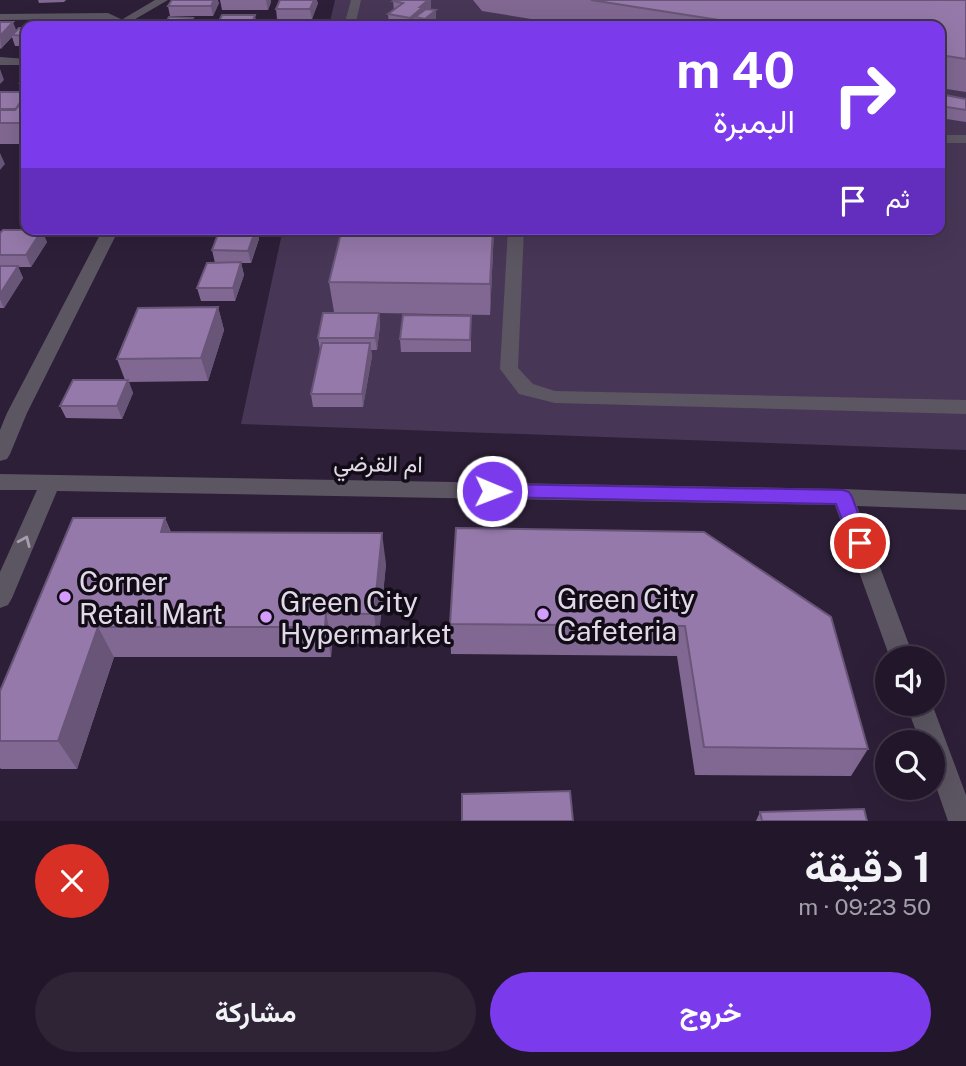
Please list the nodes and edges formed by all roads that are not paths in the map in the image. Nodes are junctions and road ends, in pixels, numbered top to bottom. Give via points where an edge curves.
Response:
1 (163, 0) edge
2 (356, 0) edge
3 (0, 17) edge
4 (116, 21) edge
5 (125, 21) edge
6 (352, 21) edge
7 (0, 61) edge
8 (21, 62) edge
9 (108, 235) edge
10 (516, 235) edge
11 (966, 407) edge
12 (0, 454) edge
13 (0, 482) edge
14 (50, 484) junction
15 (843, 497) junction
16 (966, 502) edge
17 (0, 598) edge
18 (898, 646) edge
19 (923, 716) edge
20 (962, 821) edge

1 - 5 street
2 - 6 street
3 - 4 street via 108,16
7 - 8 street
9 - 12 street
10 - 11 lane via 509,369 526,389 555,397
13 - 14 street, ام القرضي
14 - 15 street, ام القرضي
17 -> 14 street
15 - 16 street, ام القرضي
15 - 18 street
19 - 20 street

